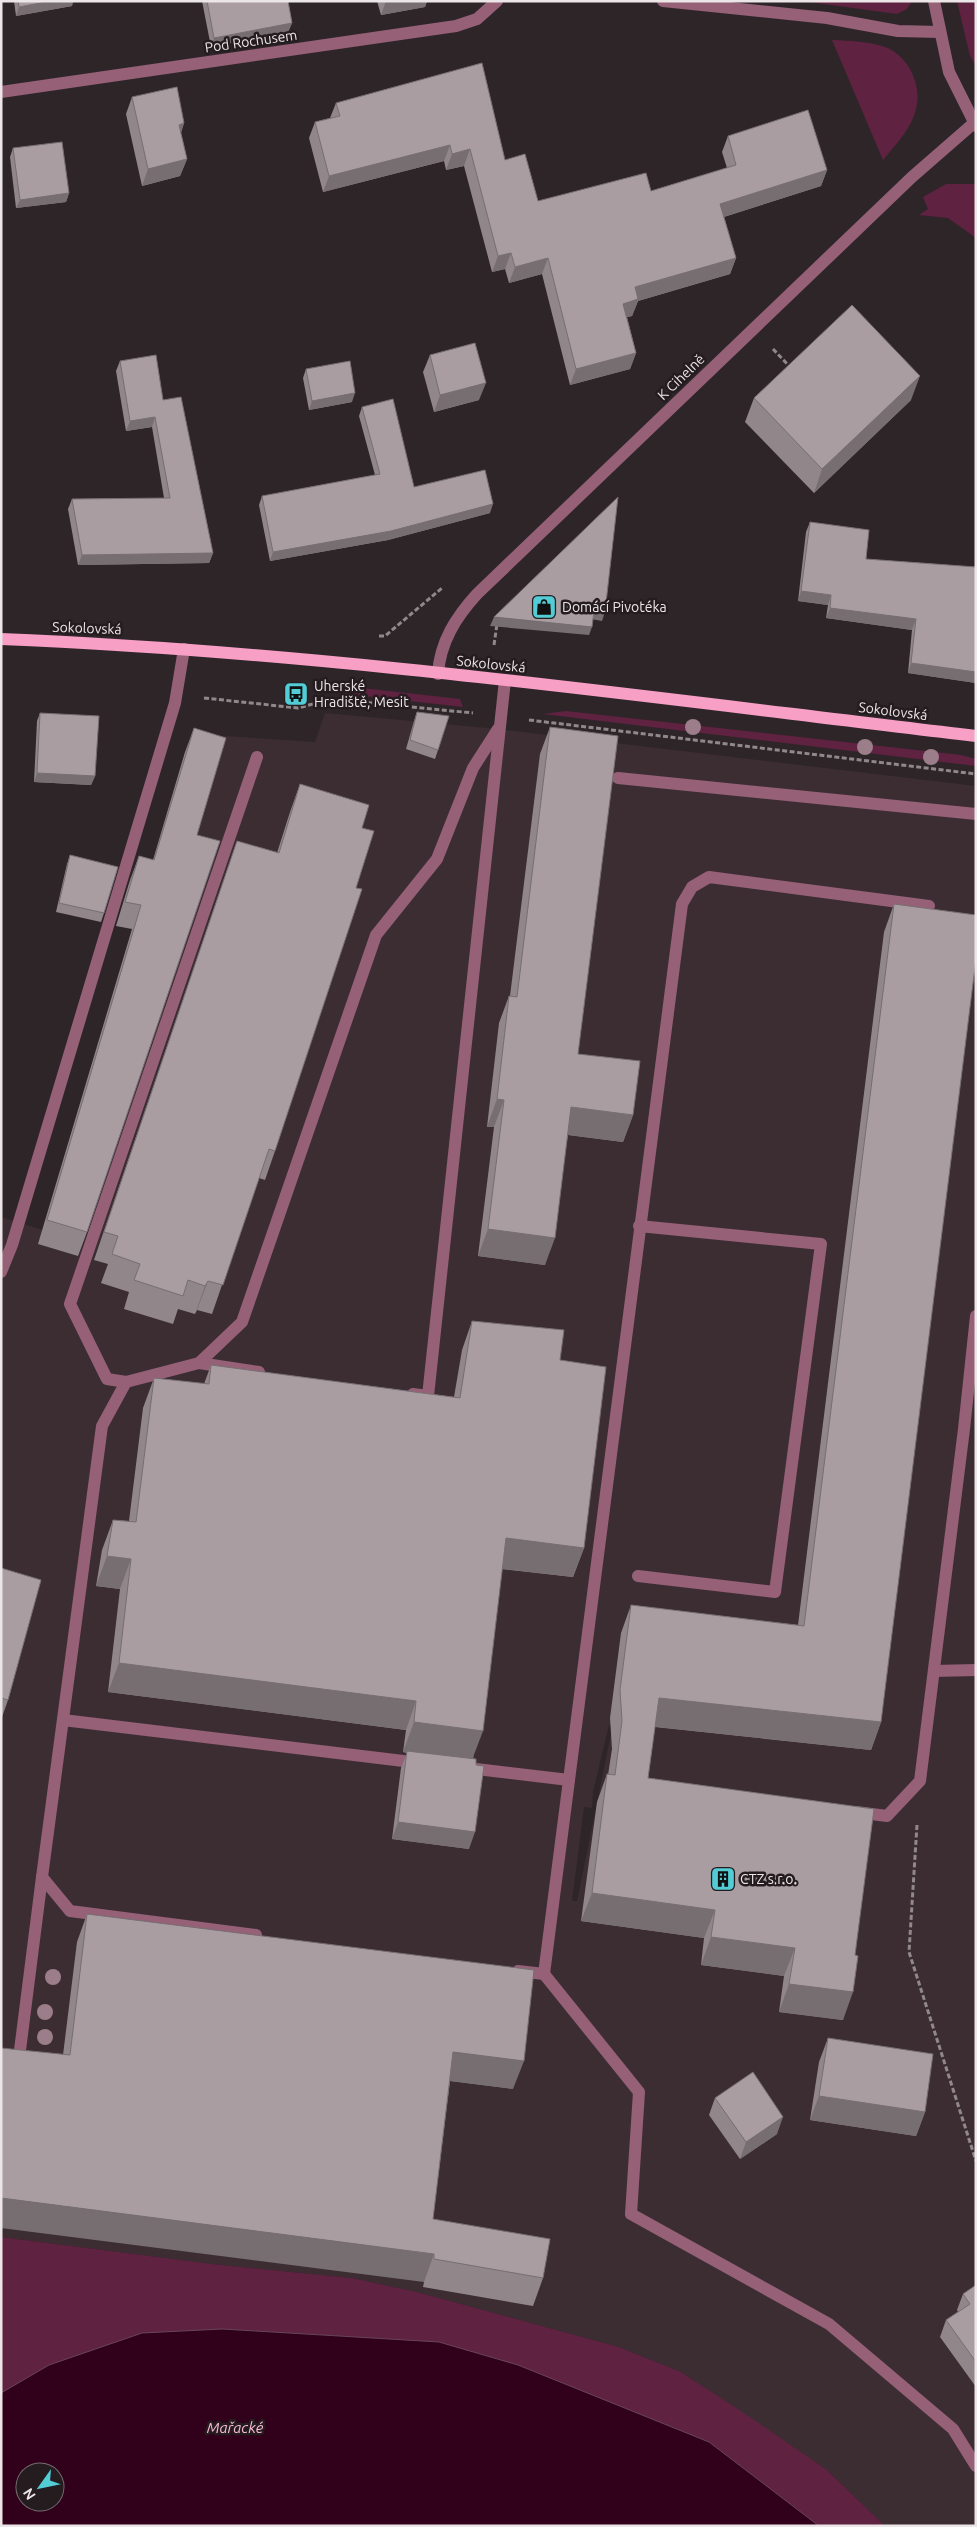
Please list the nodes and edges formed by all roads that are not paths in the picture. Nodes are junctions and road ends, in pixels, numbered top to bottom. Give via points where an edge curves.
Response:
1 (496, 1) edge
2 (663, 1) edge
3 (934, 1) edge
4 (940, 32) junction
5 (1, 92) edge
6 (975, 124) edge
7 (1, 639) edge
8 (184, 649) junction
9 (438, 674) junction
10 (505, 680) junction
11 (498, 729) junction
12 (976, 736) edge
13 (257, 757) dead end
14 (618, 778) edge
15 (976, 814) edge
16 (929, 906) dead end
17 (639, 1226) junction
18 (1, 1272) edge
19 (976, 1316) edge
20 (199, 1363) junction
21 (275, 1374) edge
22 (126, 1382) junction
23 (399, 1392) edge
24 (970, 1430) edge
25 (638, 1576) dead end
26 (976, 1670) edge
27 (934, 1671) junction
28 (63, 1720) junction
29 (430, 1764) edge
30 (460, 1768) edge
31 (569, 1780) junction
32 (847, 1811) edge
33 (42, 1877) junction
34 (267, 1937) edge
35 (505, 1969) edge
36 (544, 1974) junction
37 (19, 2058) edge
38 (976, 2466) edge

1 - 5 street, Pod Rochusem via 477,20 456,26
2 - 4 street via 826,18 898,31
3 - 4 street
4 - 6 street via 949,72
6 - 9 street, K Cihelně via 896,192 477,594 452,626 439,658
7 - 8 main road, Sokolovská
8 - 9 main road, Sokolovská
8 - 18 street via 174,703 12,1245
9 - 10 main road, Sokolovská
10 - 11 street
10 - 12 main road, Sokolovská
11 - 20 street via 473,768 437,859 376,935 242,1322
11 - 23 street via 428,1396
13 - 22 street via 70,1304 107,1380
14 - 15 street
16 - 17 street via 709,877 692,887 682,904
17 - 25 street via 820,1244 775,1592
17 - 31 street
19 - 24 street
20 - 21 street
20 - 22 street
22 - 28 street via 102,1426
24 - 27 street
26 - 27 street
27 - 32 street via 920,1781 886,1816
28 - 29 street
28 - 33 street
30 - 31 street
31 - 36 street
33 - 34 street via 70,1910
33 - 37 street
35 - 36 street
36 - 38 street via 638,2092 631,2214 829,2324 953,2429

